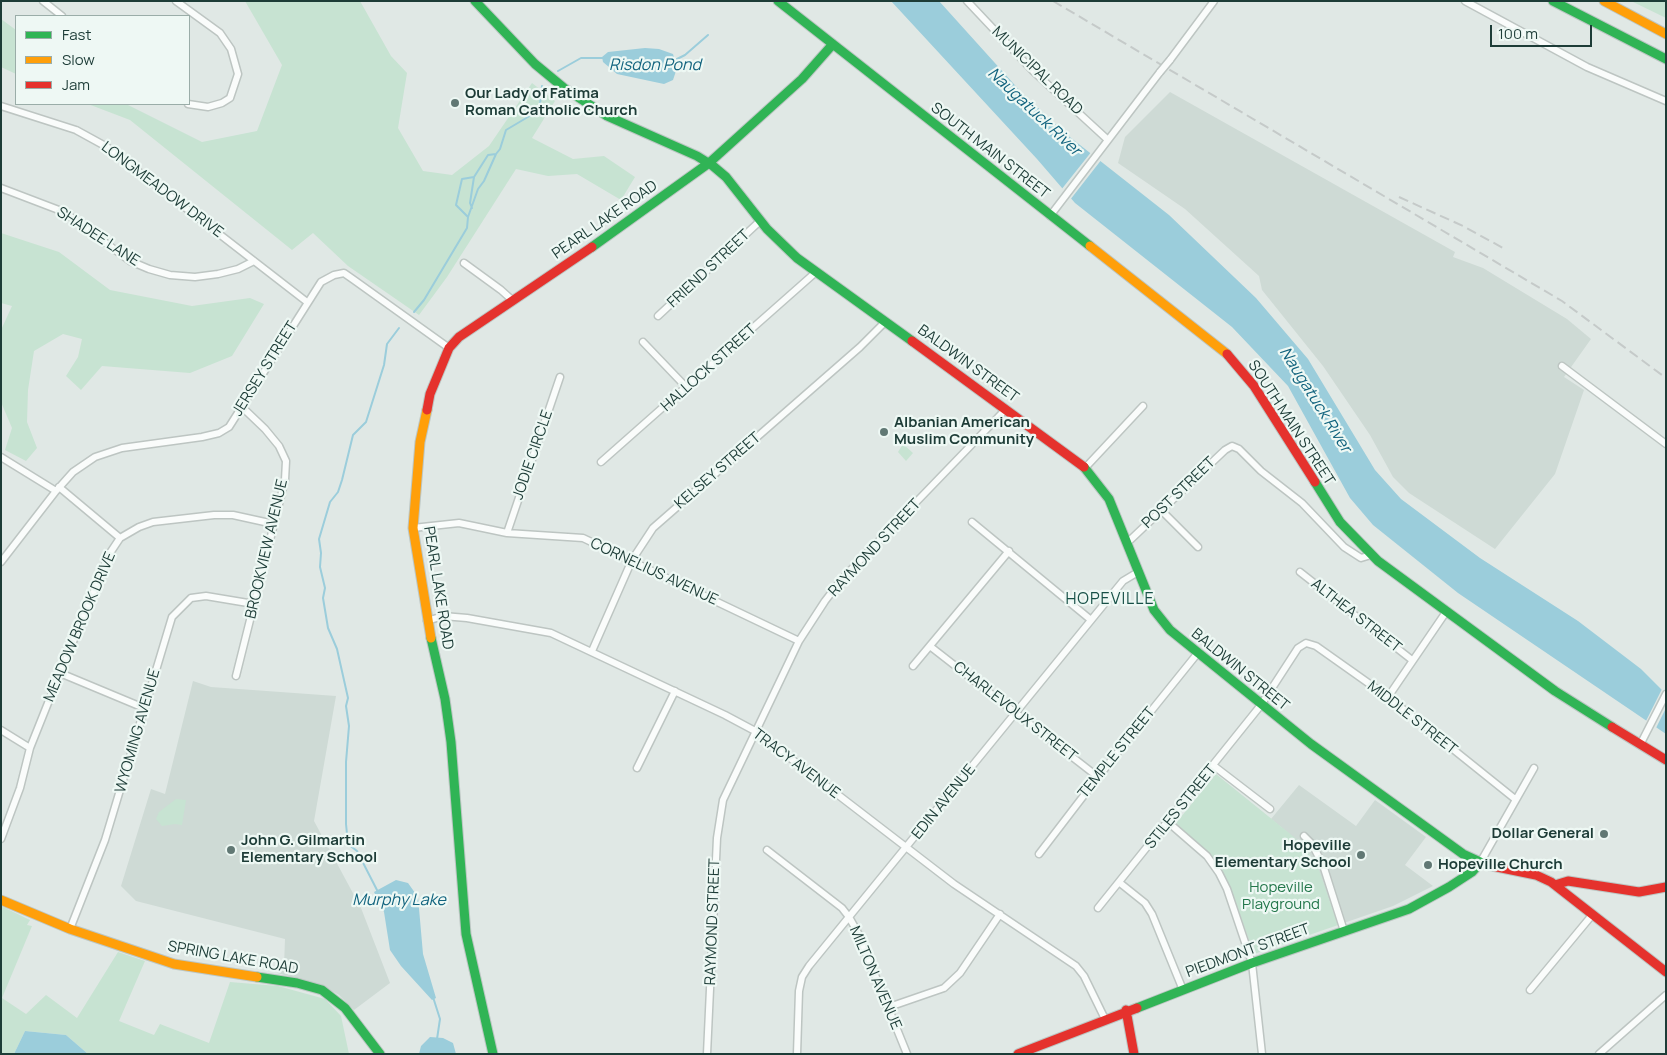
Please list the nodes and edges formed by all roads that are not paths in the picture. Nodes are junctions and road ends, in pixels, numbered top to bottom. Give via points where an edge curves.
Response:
1 (43, 1) edge
2 (176, 1) edge
3 (475, 1) edge
4 (778, 1) edge
5 (967, 1) edge
6 (1214, 1) edge
7 (1465, 1) edge
8 (1552, 1) edge
9 (1604, 1) edge
10 (61, 15) edge
11 (1666, 34) edge
12 (833, 44) junction
13 (1666, 59) edge
14 (1666, 101) edge
15 (190, 104) edge
16 (1, 106) edge
17 (1108, 140) junction
18 (709, 163) junction
19 (1, 188) edge
20 (1050, 216) junction
21 (760, 221) junction
22 (254, 260) junction
23 (464, 263) dead end
24 (816, 272) junction
25 (511, 299) junction
26 (307, 302) junction
27 (658, 316) dead end
28 (885, 322) junction
29 (643, 342) dead end
30 (449, 348) junction
31 (1562, 366) dead end
32 (560, 377) dead end
33 (687, 388) junction
34 (1143, 406) dead end
35 (242, 407) junction
36 (1006, 409) junction
37 (1666, 444) edge
38 (1, 456) edge
39 (601, 462) dead end
40 (1085, 468) junction
41 (57, 489) junction
42 (1162, 511) junction
43 (972, 522) dead end
44 (274, 524) junction
45 (413, 528) junction
46 (507, 533) junction
47 (120, 538) junction
48 (1127, 543) junction
49 (1198, 546) dead end
50 (1008, 551) junction
51 (1371, 555) junction
52 (632, 560) junction
53 (1, 562) edge
54 (1138, 572) junction
55 (1300, 572) dead end
56 (254, 604) junction
57 (1446, 612) junction
58 (1092, 620) junction
59 (427, 621) junction
60 (799, 641) junction
61 (1306, 642) joint
62 (932, 647) junction
63 (592, 650) junction
64 (1197, 654) junction
65 (1412, 660) junction
66 (913, 666) dead end
67 (60, 673) junction
68 (236, 676) dead end
69 (675, 691) junction
70 (1666, 694) edge
71 (1388, 697) junction
72 (1262, 706) junction
73 (144, 708) junction
74 (1016, 713) junction
75 (1, 730) edge
76 (755, 731) junction
77 (1640, 745) junction
78 (30, 748) junction
79 (1666, 760) edge
80 (1214, 766) junction
81 (637, 768) dead end
82 (1534, 768) dead end
83 (1098, 777) junction
84 (1515, 799) junction
85 (1270, 809) dead end
86 (1169, 823) junction
87 (1304, 836) dead end
88 (1, 839) edge
89 (907, 848) junction
90 (767, 850) dead end
91 (1039, 854) dead end
92 (1480, 863) junction
93 (1120, 883) junction
94 (1555, 885) junction
95 (1666, 887) edge
96 (1, 900) edge
97 (1098, 908) dead end
98 (1000, 914) junction
99 (1593, 914) junction
100 (849, 917) junction
101 (70, 929) junction
102 (1344, 931) junction
103 (1252, 963) junction
104 (1666, 972) edge
105 (1183, 990) junction
106 (1530, 990) dead end
107 (1666, 995) edge
108 (889, 1007) junction
109 (1126, 1010) junction
110 (1105, 1019) junction
111 (380, 1054) edge
112 (493, 1054) edge
113 (707, 1054) edge
114 (797, 1054) edge
115 (907, 1054) edge
116 (1018, 1054) edge
117 (1134, 1054) edge
118 (1262, 1054) edge
119 (1599, 1054) edge

1 - 10 street
2 - 15 street via 220,33 231,49 238,74 230,98 208,107
3 - 18 main road, BALDWIN STREET via 545,73 580,100
4 - 12 main road, SOUTH MAIN STREET
5 - 17 street, MUNICIPAL ROAD via 1033,71
6 - 17 street, bridge
7 - 14 street via 1598,73
8 - 13 main road
9 - 11 main road
12 - 18 main road, PEARL LAKE ROAD via 802,79
12 - 20 main road, SOUTH MAIN STREET
16 - 22 street, LONGMEADOW DRIVE via 76,130 107,147
17 - 20 street
18 - 21 main road, BALDWIN STREET via 726,177
18 - 25 main road, PEARL LAKE ROAD via 641,213
19 - 22 street, SHADEE LANE via 64,212 130,261 170,275 195,277 218,274 238,269
20 - 51 main road, SOUTH MAIN STREET via 1194,326 1232,360 1258,392 1340,522
21 - 24 main road, BALDWIN STREET via 783,246
21 - 27 street, FRIEND STREET
22 - 26 street, LONGMEADOW DRIVE
23 - 25 street
24 - 28 main road, BALDWIN STREET
24 - 33 street, HALLOCK STREET
25 - 30 main road, PEARL LAKE ROAD
26 - 30 street, JERSEY STREET via 321,282 344,273
26 - 35 street, JERSEY STREET
28 - 36 main road, BALDWIN STREET
28 - 52 street, KELSEY STREET via 653,528
29 - 33 street
30 - 45 main road, PEARL LAKE ROAD via 430,394 420,442
31 - 37 street
32 - 46 street, JODIE CIRCLE
33 - 39 street, HALLOCK STREET
34 - 40 street
35 - 41 street, JERSEY STREET via 229,426 219,433 122,448 95,457 73,472
35 - 44 street, BROOKVIEW AVENUE via 279,446 286,462
36 - 40 main road, BALDWIN STREET
36 - 60 street, RAYMOND STREET via 842,579
38 - 41 street
40 - 48 main road, BALDWIN STREET via 1109,499
41 - 47 street
41 - 53 street, JERSEY STREET
42 - 48 street, POST STREET
42 - 49 street
42 - 51 street, POST STREET via 1224,450 1232,446 1302,503 1344,547 1361,558
43 - 50 street
44 - 47 street, MEADOW BROOK DRIVE via 234,515 214,515 154,522
44 - 56 street, BROOKVIEW AVENUE
45 - 46 street, CORNELIUS AVENUE via 459,523
45 - 59 main road, PEARL LAKE ROAD
46 - 52 street, CORNELIUS AVENUE via 583,538
47 - 67 street, MEADOW BROOK DRIVE via 110,553
48 - 54 main road, BALDWIN STREET
50 - 58 street
50 - 62 street
51 - 57 main road, SOUTH MAIN STREET
52 - 60 street, CORNELIUS AVENUE
52 - 63 street, KELSEY STREET
54 - 58 street, EDIN AVENUE via 1123,581
54 - 64 main road, BALDWIN STREET via 1162,621
55 - 65 street, ALTHEA STREET
56 - 68 street, BROOKVIEW AVENUE
56 - 73 street, WYOMING AVENUE via 206,596 191,598 180,608 172,617
57 - 65 street
57 - 77 main road, SOUTH MAIN STREET via 1555,691
58 - 74 street, EDIN AVENUE
59 - 63 street, TRACY AVENUE via 443,616 529,628 551,633
59 - 112 main road, PEARL LAKE ROAD via 451,742 466,934
60 - 76 street, RAYMOND STREET
61 - 71 street, MIDDLE STREET
61 - 72 street, STILES STREET via 1298,648
62 - 66 street
62 - 74 street, CHARLEVOUX STREET
63 - 69 street, TRACY AVENUE
64 - 72 main road, BALDWIN STREET
64 - 83 street, TEMPLE STREET
65 - 71 street
67 - 73 street
67 - 78 street, MEADOW BROOK DRIVE
69 - 76 street, TRACY AVENUE
69 - 81 street
70 - 77 street
71 - 84 street, MIDDLE STREET
72 - 80 street, STILES STREET
72 - 92 main road, BALDWIN STREET via 1423,826
73 - 101 street, WYOMING AVENUE via 105,840
74 - 83 street, CHARLEVOUX STREET
74 - 89 street, EDIN AVENUE
75 - 78 street
76 - 89 street, TRACY AVENUE
76 - 113 street, RAYMOND STREET via 718,817
77 - 79 main road, SOUTH MAIN STREET
78 - 88 street, MEADOW BROOK DRIVE via 20,788
80 - 85 street
80 - 86 street, STILES STREET
82 - 84 street
83 - 91 street, TEMPLE STREET
84 - 92 street
86 - 93 street, STILES STREET
86 - 103 street via 1220,873
87 - 102 street via 1323,865
89 - 98 street, TRACY AVENUE
89 - 100 street, EDIN AVENUE
90 - 100 street, MILTON AVENUE via 842,908
92 - 94 main road, BALDWIN STREET via 1536,875
92 - 102 main road, PIEDMONT STREET via 1462,879 1417,906
93 - 97 street, STILES STREET
93 - 105 street via 1145,903 1152,914
94 - 95 main road via 1568,882 1639,892
94 - 99 main road, BALDWIN STREET
96 - 101 main road, SPRING LAKE ROAD
98 - 108 street via 960,973 944,988
98 - 110 street, TRACY AVENUE via 1076,966
99 - 104 main road, BALDWIN STREET
99 - 106 street
100 - 108 street, MILTON AVENUE
100 - 114 street, EDIN AVENUE via 802,977
101 - 111 main road, SPRING LAKE ROAD via 174,964 264,977 322,990 345,1008
102 - 103 main road, PIEDMONT STREET
103 - 105 main road, PIEDMONT STREET
103 - 118 street
105 - 109 main road, PIEDMONT STREET
107 - 119 street
108 - 115 street, MILTON AVENUE
109 - 110 main road, PIEDMONT STREET
109 - 117 main road
110 - 116 main road, PIEDMONT STREET

